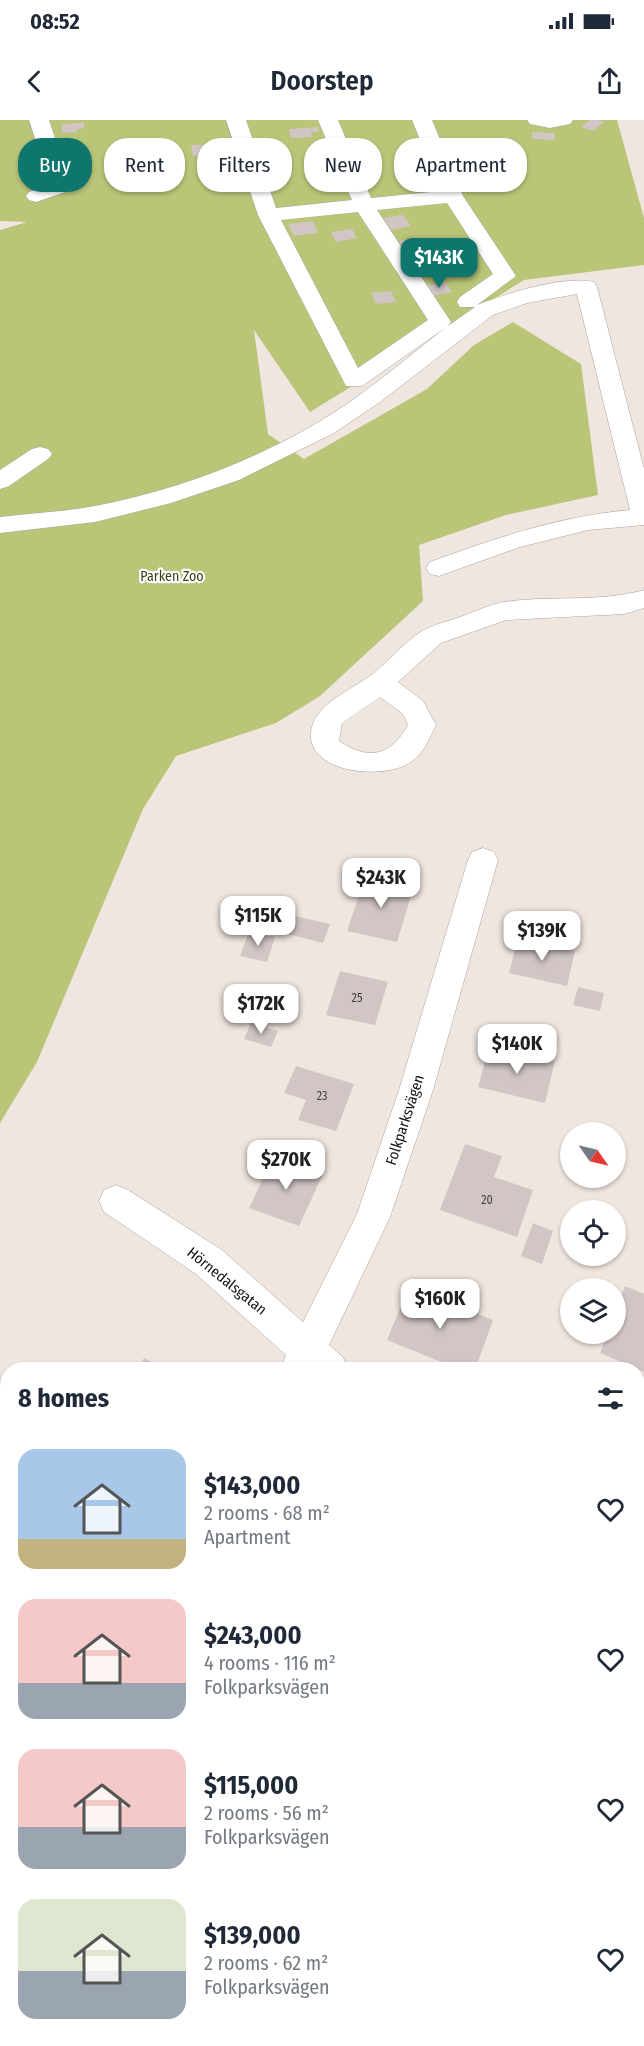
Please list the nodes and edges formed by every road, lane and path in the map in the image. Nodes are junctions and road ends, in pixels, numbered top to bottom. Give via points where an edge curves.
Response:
1 (39, 120) edge
2 (236, 120) edge
3 (328, 120) edge
4 (422, 120) edge
5 (537, 120) edge
6 (563, 120) edge
7 (36, 196) dead end
8 (453, 196) junction
9 (364, 206) junction
10 (268, 215) junction
11 (440, 322) junction
12 (40, 454) dead end
13 (0, 481) edge
14 (644, 517) edge
15 (0, 525) edge
16 (439, 568) dead end
17 (644, 599) edge
18 (381, 683) dead end
19 (483, 860) dead end
20 (116, 1201) dead end
21 (311, 1362) edge
22 (312, 1362) edge

1 - 7 street via 61,187
2 - 10 street
3 - 9 street
4 - 8 street
5 - 6 street
8 - 9 street
8 - 11 street via 506,276
9 - 10 street
9 - 11 street
10 - 11 street via 354,381
12 - 13 street
14 - 15 street via 586,288 520,297 485,310 355,410 239,470 140,504
14 - 16 street via 588,522 512,541
17 - 18 street via 624,605 504,611 432,637
19 - 22 street, Folkparksvägen via 416,1090 373,1218
20 - 21 street, Hörnedalsgatan via 209,1262

